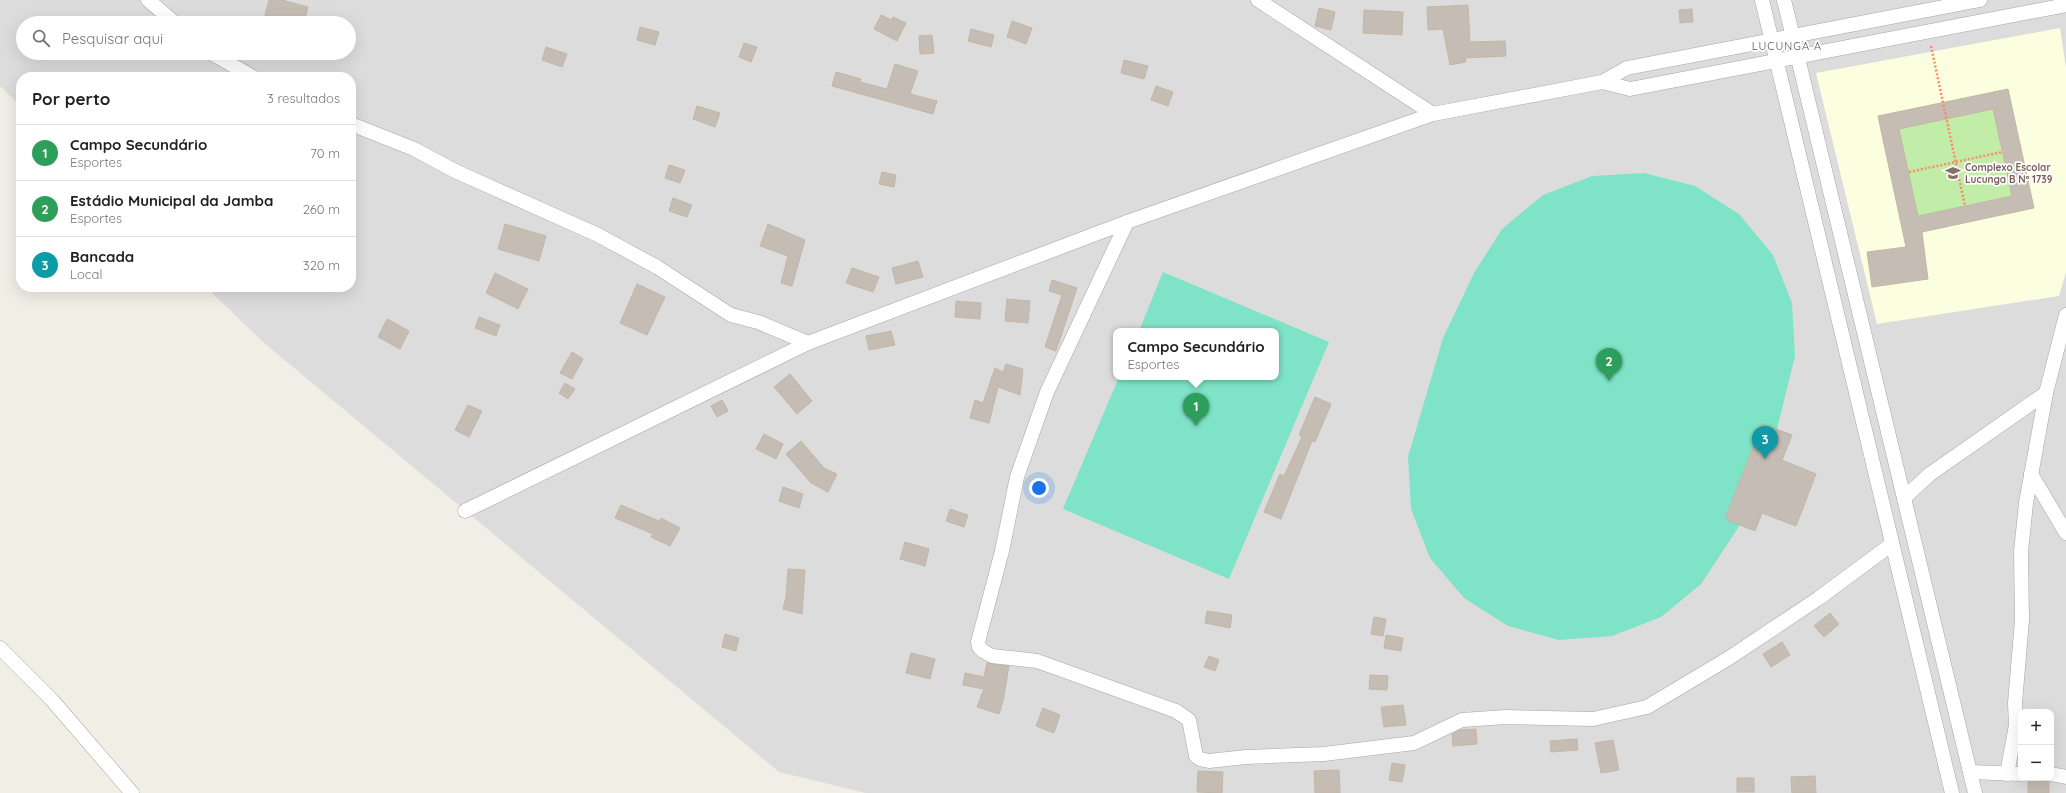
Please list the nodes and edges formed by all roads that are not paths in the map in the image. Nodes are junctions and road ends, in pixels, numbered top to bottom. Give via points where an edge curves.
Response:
1 (148, 0) edge
2 (1258, 0) edge
3 (1762, 0) edge
4 (1784, 0) edge
5 (1980, 0) edge
6 (2066, 5) edge
7 (166, 16) edge
8 (1793, 36) junction
9 (1771, 40) junction
10 (1798, 57) junction
11 (223, 60) edge
12 (1776, 61) junction
13 (244, 72) edge
14 (1602, 82) junction
15 (1434, 114) junction
16 (356, 126) edge
17 (1127, 222) junction
18 (2066, 316) edge
19 (808, 343) junction
20 (2046, 393) junction
21 (2031, 474) junction
22 (1904, 498) junction
23 (465, 511) dead end
24 (2066, 533) edge
25 (1892, 544) junction
26 (0, 648) edge
27 (1970, 772) junction
28 (2007, 774) junction
29 (2018, 774) edge
30 (2054, 775) edge
31 (2066, 777) edge
32 (132, 793) edge
33 (1952, 793) edge
34 (1975, 793) edge

1 - 7 street
2 - 15 street
3 - 9 street
4 - 8 street
5 - 8 street
6 - 10 street
8 - 9 street
8 - 10 street
9 - 12 street
9 - 14 street via 1627,68
10 - 12 street
10 - 22 street
11 - 13 street
12 - 14 street via 1630,89
12 - 25 street
14 - 15 street
15 - 17 street
16 - 19 street via 414,149 455,171 598,235 657,267 731,315 758,322
17 - 19 street
17 - 25 street via 1047,392 1037,420 1017,477 1002,551 978,642 983,651 992,656 1037,661 1176,711 1189,720 1196,756 1200,759 1210,762 1246,757 1324,754 1414,743 1462,720 1506,717 1593,719 1647,707 1729,658 1819,598
18 - 20 street
19 - 23 street
20 - 21 street
20 - 22 street via 1930,474
21 - 24 street
21 - 28 street via 2023,532 2022,620 2016,725
22 - 27 street
25 - 33 street
26 - 32 street via 52,700
27 - 28 street
27 - 34 street
28 - 29 street
30 - 31 street

